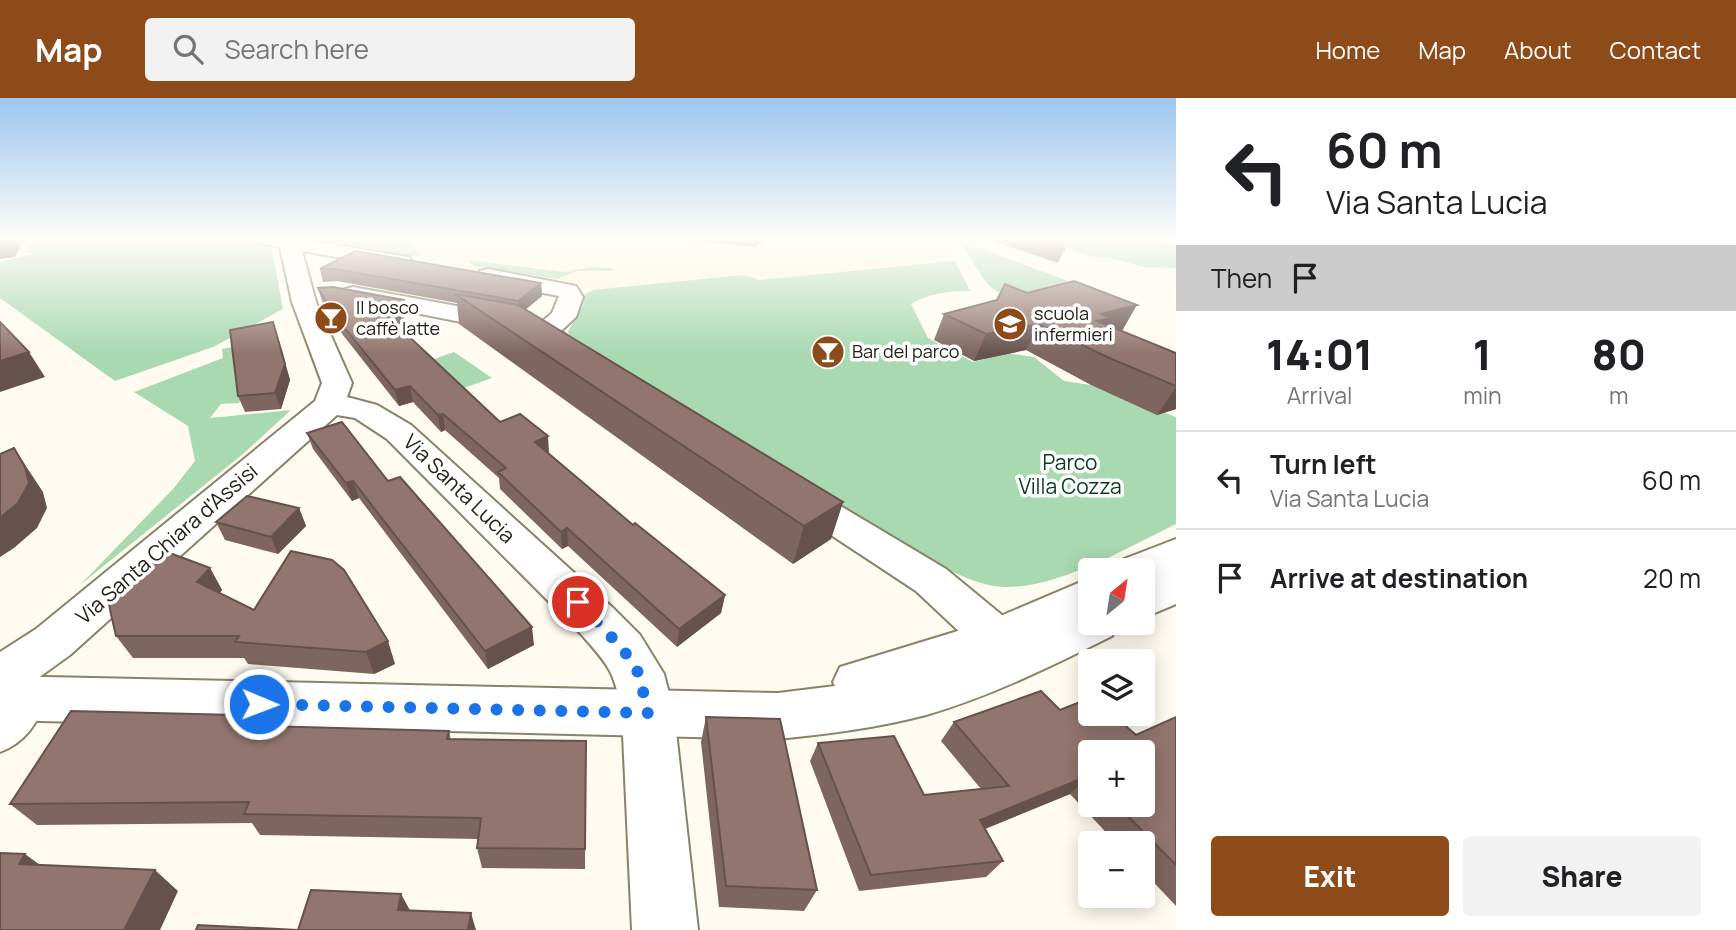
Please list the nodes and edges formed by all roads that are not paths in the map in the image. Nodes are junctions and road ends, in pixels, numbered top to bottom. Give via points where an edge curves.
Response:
1 (299, 277) edge
2 (307, 277) edge
3 (491, 277) edge
4 (301, 284) junction
5 (545, 330) junction
6 (607, 375) edge
7 (329, 405) junction
8 (767, 477) edge
9 (1176, 553) edge
10 (1155, 563) edge
11 (1176, 585) edge
12 (1155, 595) edge
13 (1078, 602) edge
14 (1078, 628) edge
15 (1015, 645) junction
16 (6, 701) edge
17 (648, 713) junction
18 (665, 930) edge

1 - 4 street
2 - 4 street
3 - 5 street via 568,290 571,297 563,317
4 - 5 street
4 - 7 street via 337,383
5 - 6 street via 561,346
7 - 16 street, Via Santa Chiara d'Assisi via 53,642
7 - 17 street, Via Santa Lucia via 374,412 587,611 623,649 639,674
8 - 15 street via 930,580
9 - 10 street
11 - 12 street
13 - 15 street
14 - 15 street
15 - 17 street via 815,692
15 - 17 street via 942,688 830,710 778,716
16 - 17 street
17 - 18 street, Via Santa Lucia

